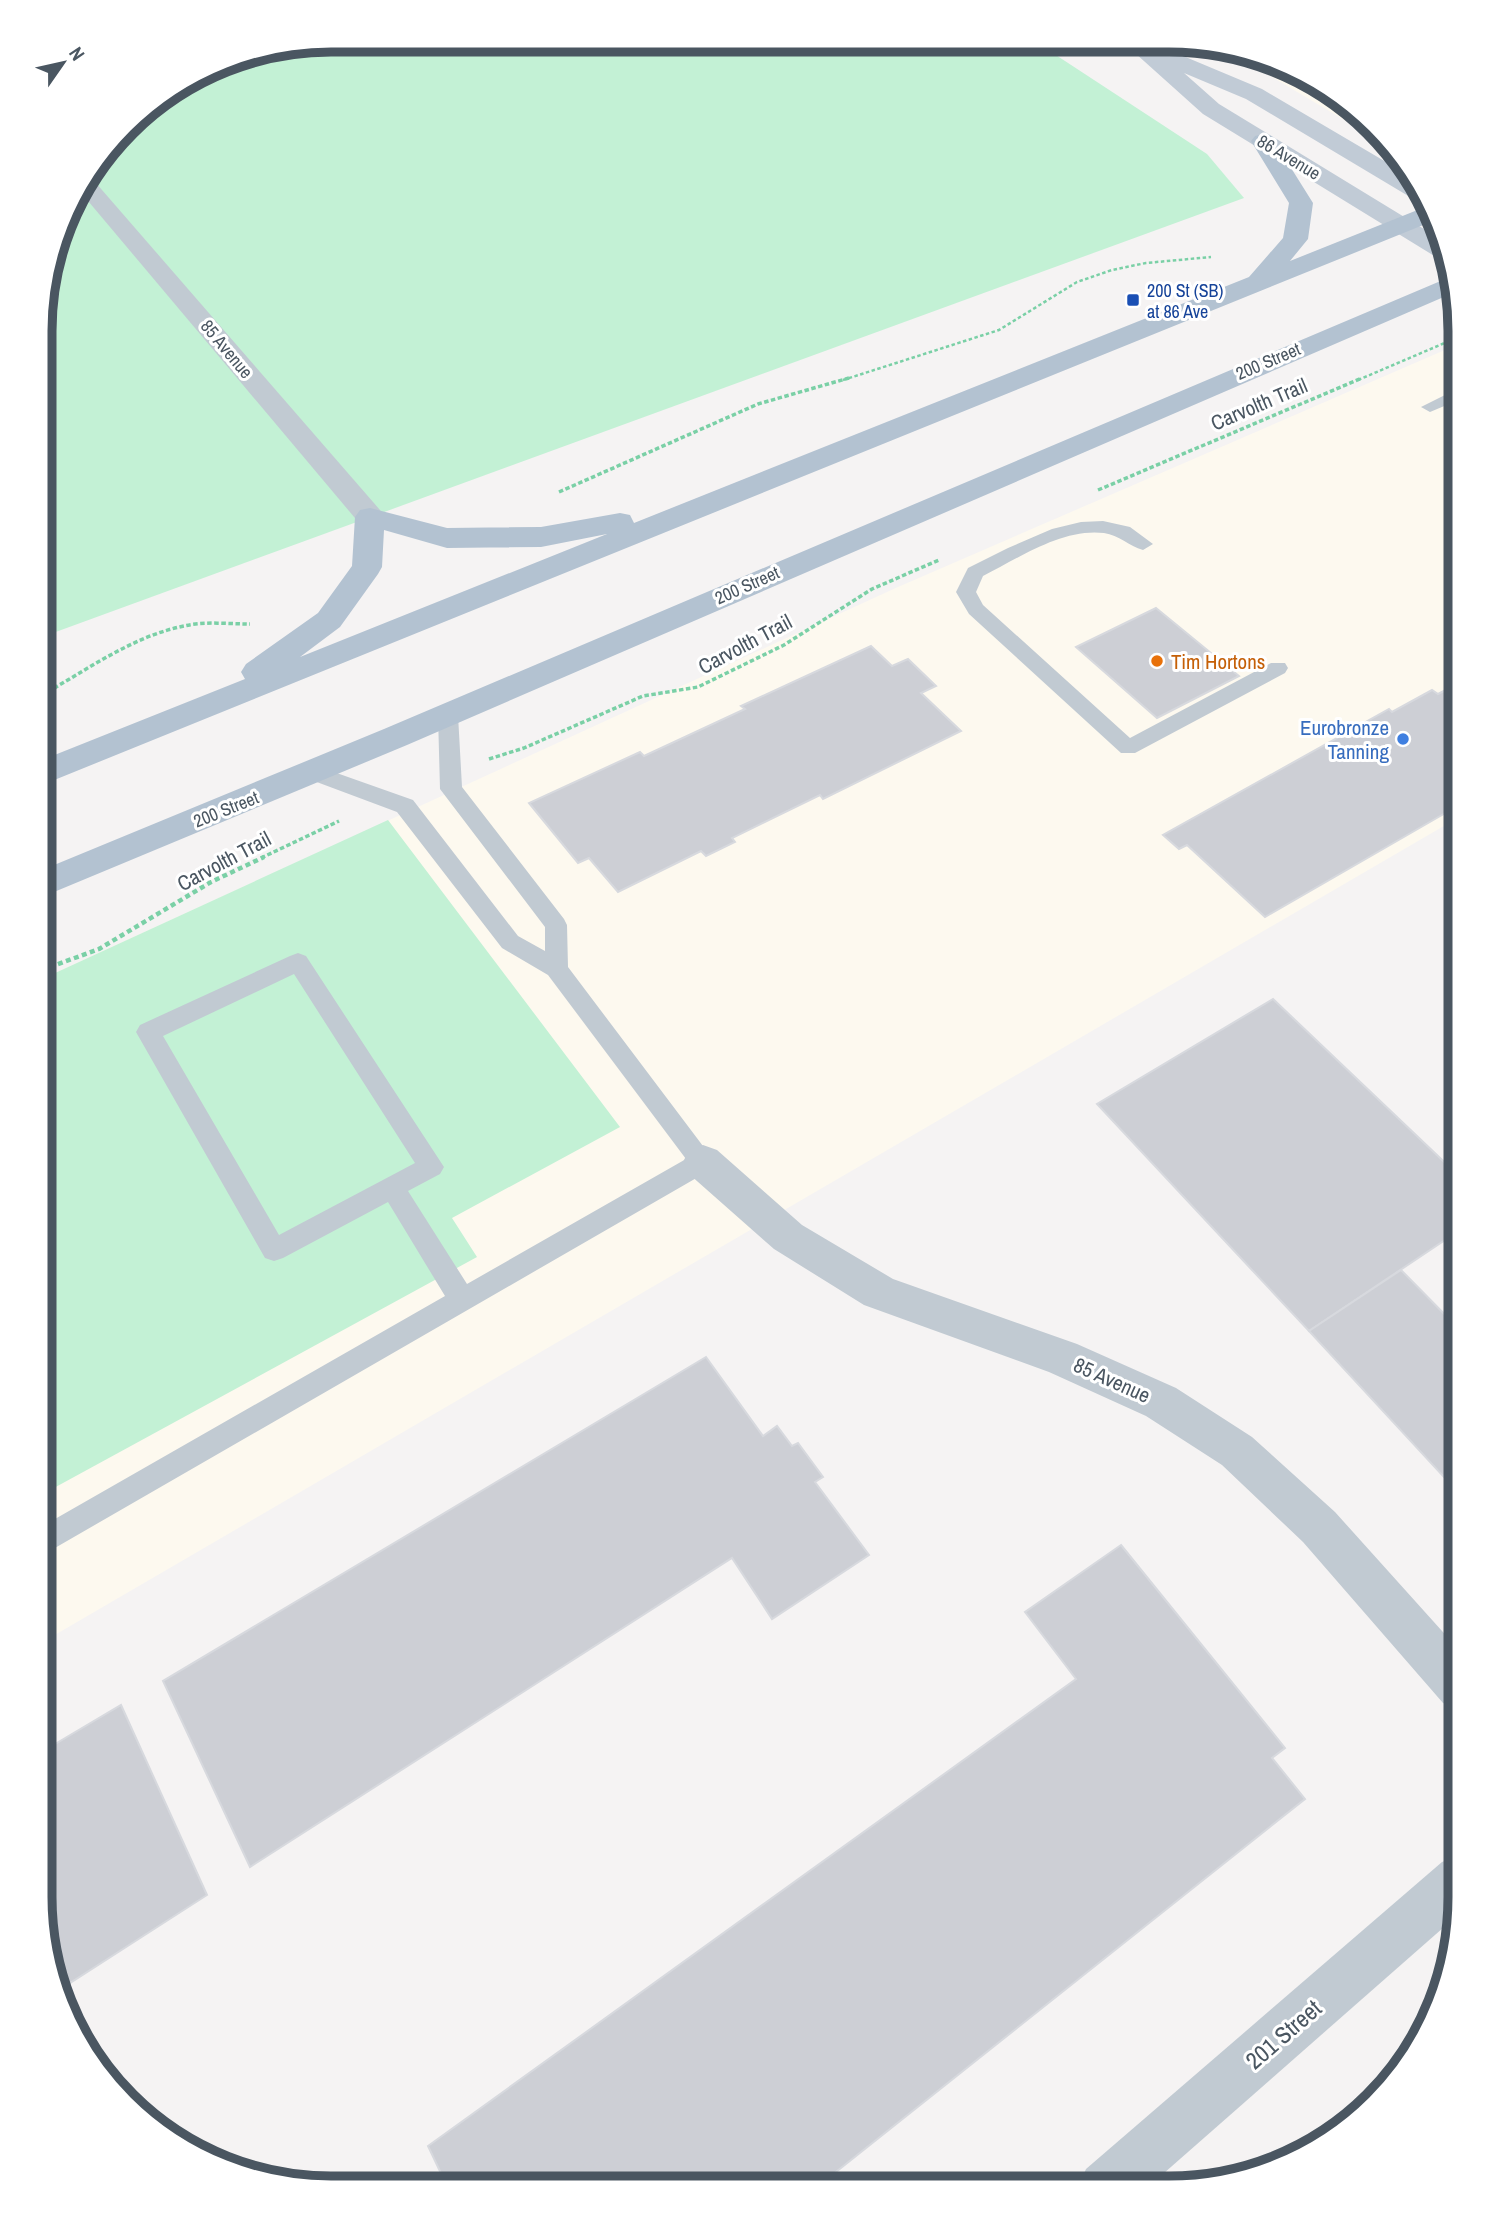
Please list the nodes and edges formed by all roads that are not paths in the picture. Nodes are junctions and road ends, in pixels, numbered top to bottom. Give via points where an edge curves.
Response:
1 (1147, 52) edge
2 (1155, 52) edge
3 (1263, 141) junction
4 (1406, 184) edge
5 (91, 190) edge
6 (1423, 216) edge
7 (1402, 225) junction
8 (1435, 246) edge
9 (1254, 287) junction
10 (1445, 287) edge
11 (1448, 399) edge
12 (1430, 407) dead end
13 (701, 507) junction
14 (370, 517) junction
15 (1143, 544) dead end
16 (1278, 668) dead end
17 (205, 709) junction
18 (448, 715) junction
19 (52, 769) edge
20 (314, 773) junction
21 (52, 880) edge
22 (556, 969) junction
23 (703, 1162) junction
24 (392, 1187) junction
25 (462, 1300) junction
26 (52, 1536) edge
27 (1448, 1672) edge
28 (1448, 1890) edge
29 (1119, 2176) edge

1 - 3 street, 86 Avenue via 1211,109
2 - 4 street, 86 Avenue via 1254,94
3 - 7 street, 86 Avenue
3 - 9 main road via 1301,203 1295,239
5 - 14 street, 85 Avenue
6 - 7 main road
7 - 8 street, 86 Avenue
7 - 9 main road
9 - 13 main road
10 - 18 main road, 200 Street via 1137,415
11 - 12 lane
13 - 14 main road via 541,537 447,538
13 - 17 main road
14 - 17 main road via 366,567 330,620
15 - 16 lane via 1119,529 1070,529 975,572 966,592 976,609 1128,748
17 - 19 main road
18 - 20 main road, 200 Street
18 - 22 lane via 451,789 556,925
20 - 21 main road, 200 Street
20 - 22 lane via 405,806 510,942
22 - 23 lane
23 - 25 lane
23 - 27 street, 85 Avenue via 788,1237 879,1292 1062,1358 1161,1402 1237,1451 1320,1527
24 - 24 lane via 431,1167 298,962 148,1032 274,1250
24 - 25 lane
25 - 26 lane
28 - 29 street, 201 Street

